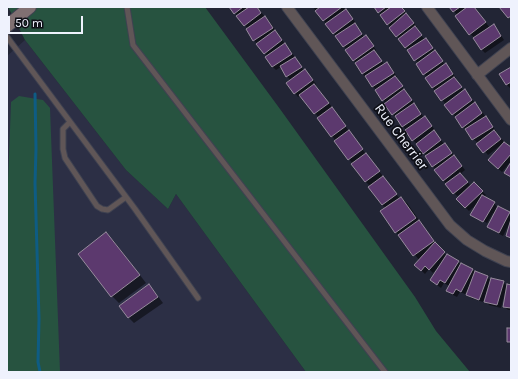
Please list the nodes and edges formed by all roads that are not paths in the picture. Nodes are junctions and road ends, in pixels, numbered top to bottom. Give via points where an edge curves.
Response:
1 (127, 7) edge
2 (287, 7) edge
3 (427, 7) edge
4 (24, 9) edge
5 (7, 26) edge
6 (7, 37) edge
7 (511, 48) edge
8 (477, 75) junction
9 (511, 120) edge
10 (70, 122) junction
11 (126, 197) junction
12 (511, 262) edge
13 (198, 298) dead end
14 (385, 372) edge

1 - 14 lane via 133,45
2 - 12 street, Rue Cherrier via 450,225 467,240
3 - 8 street
4 - 5 street
6 - 10 lane
7 - 8 street
8 - 9 street
10 - 11 lane
10 - 11 lane via 63,129 65,158 97,206 108,210
11 - 13 lane

